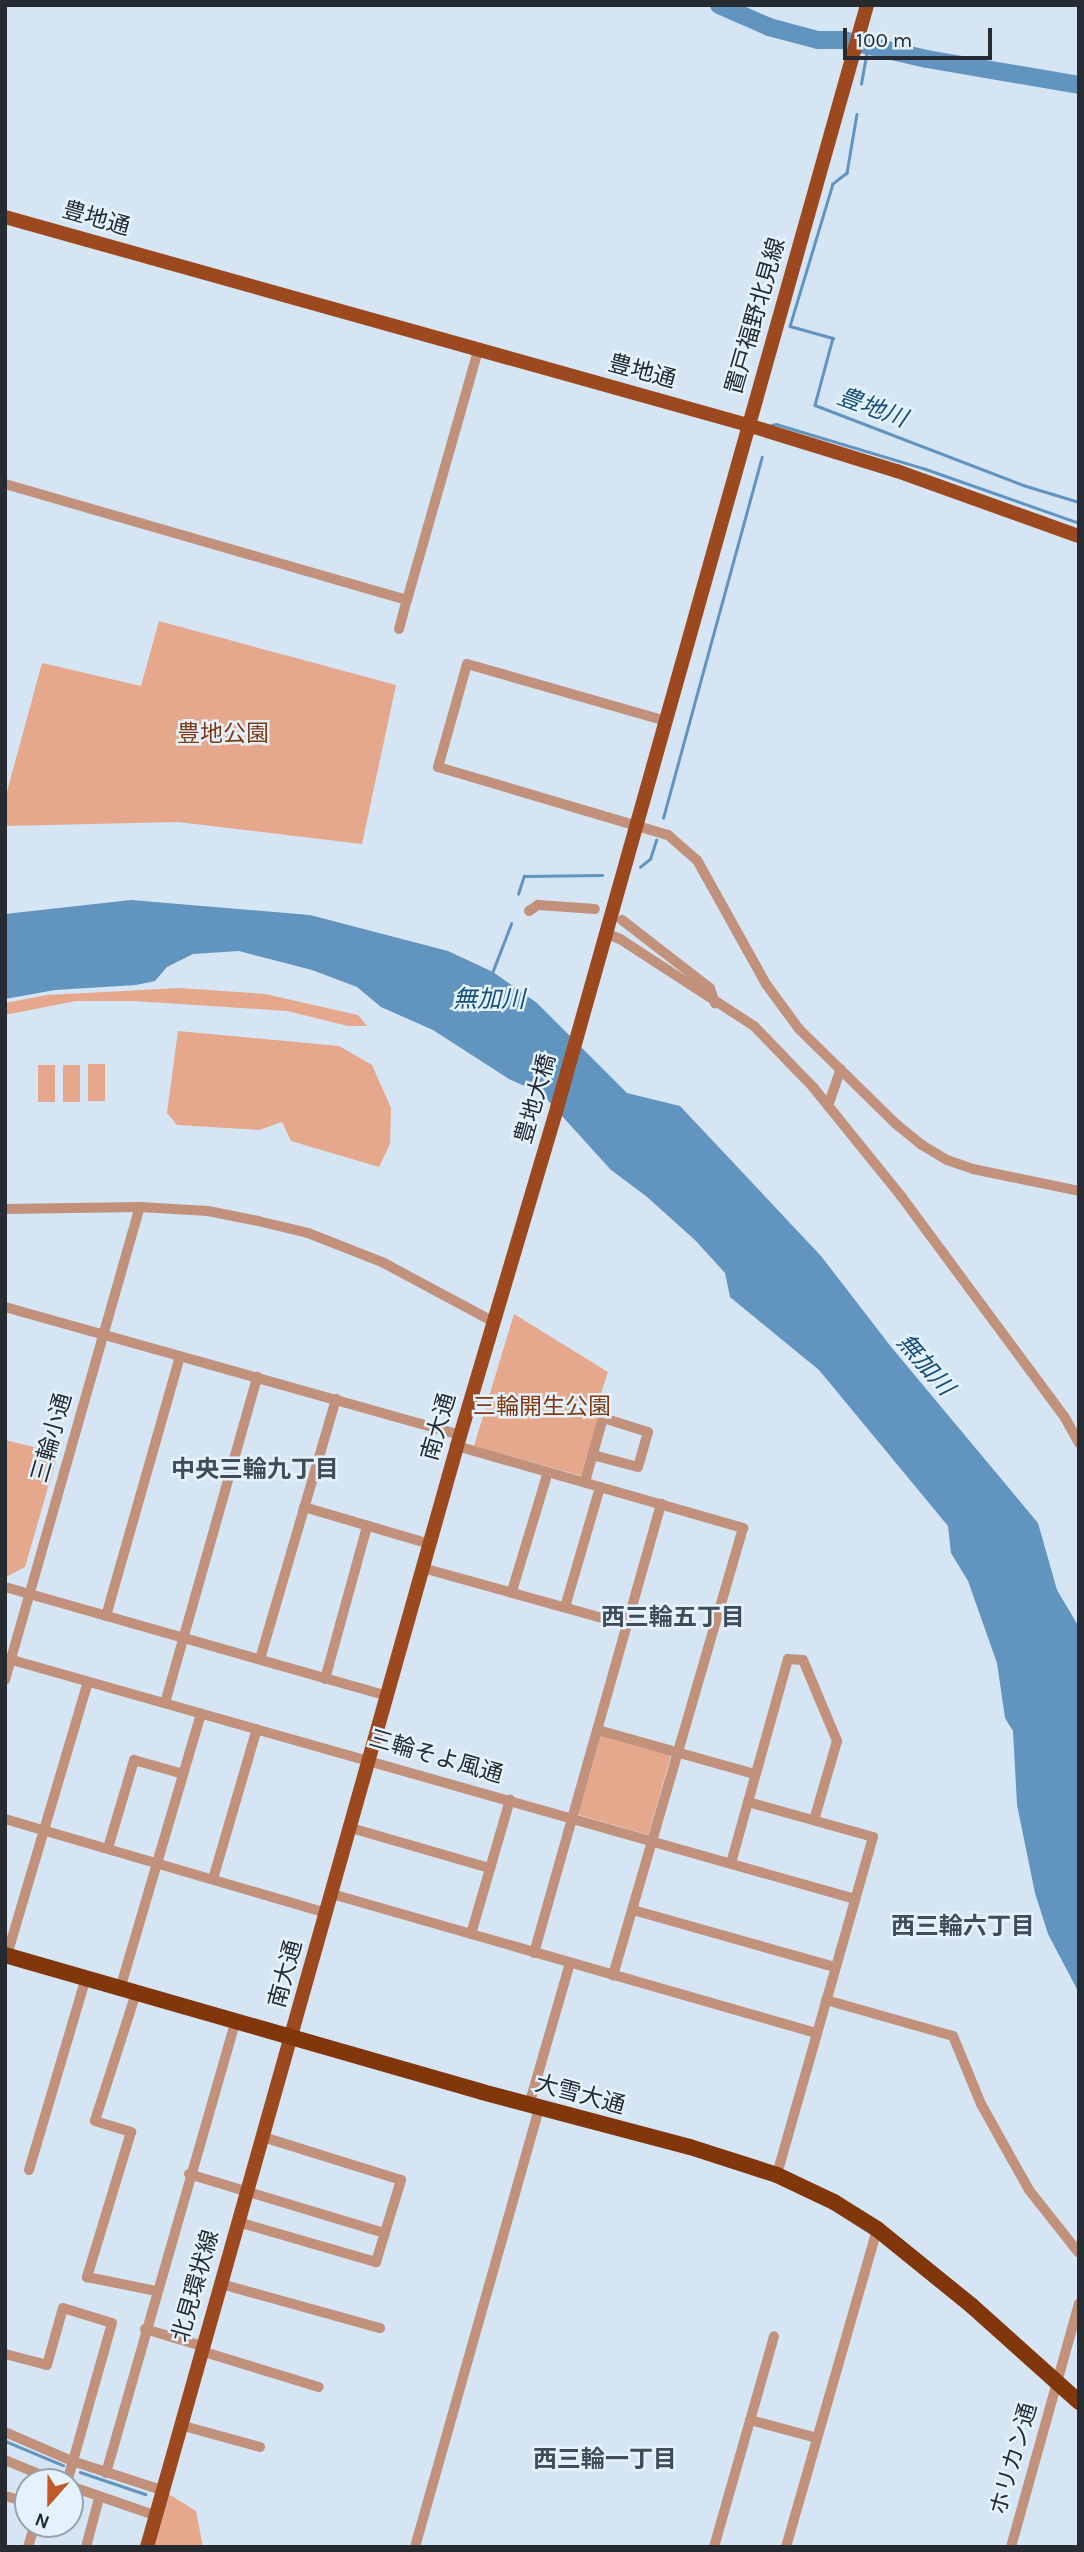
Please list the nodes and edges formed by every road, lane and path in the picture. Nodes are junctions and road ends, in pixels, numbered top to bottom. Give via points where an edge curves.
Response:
1 (866, 9) edge
2 (5, 217) edge
3 (478, 350) junction
4 (748, 425) junction
5 (5, 484) edge
6 (1079, 536) edge
7 (407, 600) junction
8 (399, 628) dead end
9 (666, 721) junction
10 (636, 824) junction
11 (595, 909) dead end
12 (529, 911) dead end
13 (622, 919) dead end
14 (604, 939) junction
15 (715, 1003) junction
16 (842, 1069) junction
17 (828, 1106) junction
18 (1079, 1191) edge
19 (140, 1207) junction
20 (5, 1209) edge
21 (5, 1307) edge
22 (494, 1322) junction
23 (103, 1334) junction
24 (180, 1356) junction
25 (257, 1377) junction
26 (336, 1399) junction
27 (459, 1441) junction
28 (1079, 1443) edge
29 (593, 1455) junction
30 (548, 1472) junction
31 (585, 1482) junction
32 (600, 1487) junction
33 (661, 1504) junction
34 (304, 1507) junction
35 (367, 1526) junction
36 (430, 1544) junction
37 (423, 1567) junction
38 (5, 1587) edge
39 (512, 1591) junction
40 (30, 1594) junction
41 (565, 1607) junction
42 (106, 1616) junction
43 (627, 1625) junction
44 (183, 1637) junction
45 (8, 1659) edge
46 (260, 1659) junction
47 (325, 1679) junction
48 (5, 1680) edge
49 (88, 1682) junction
50 (388, 1696) junction
51 (165, 1703) junction
52 (201, 1714) junction
53 (257, 1729) junction
54 (598, 1730) junction
55 (677, 1752) junction
56 (370, 1760) junction
57 (183, 1774) junction
58 (755, 1774) junction
59 (510, 1800) junction
60 (748, 1802) junction
61 (573, 1818) junction
62 (5, 1819) edge
63 (814, 1820) junction
64 (351, 1828) junction
65 (44, 1830) junction
66 (652, 1841) junction
67 (108, 1848) junction
68 (157, 1863) junction
69 (732, 1863) junction
70 (490, 1868) junction
71 (213, 1879) junction
72 (332, 1894) junction
73 (855, 1899) junction
74 (632, 1910) junction
75 (327, 1913) junction
76 (471, 1934) junction
77 (534, 1953) junction
78 (6, 1955) edge
79 (570, 1963) junction
80 (835, 1968) junction
81 (614, 1976) junction
82 (86, 1978) junction
83 (128, 1991) junction
84 (826, 2000) junction
85 (234, 2022) junction
86 (816, 2033) junction
87 (292, 2039) junction
88 (534, 2107) junction
89 (262, 2137) junction
90 (29, 2170) dead end
91 (190, 2174) junction
92 (777, 2175) junction
93 (247, 2192) junction
94 (238, 2222) junction
95 (877, 2229) junction
96 (384, 2233) junction
97 (1079, 2253) edge
98 (220, 2284) junction
99 (156, 2291) junction
100 (1079, 2303) edge
101 (380, 2328) dead end
102 (145, 2329) junction
103 (774, 2336) dead end
104 (202, 2349) junction
105 (5, 2354) edge
106 (1057, 2383) junction
107 (319, 2386) dead end
108 (1079, 2402) edge
109 (750, 2420) junction
110 (180, 2425) junction
111 (5, 2432) edge
112 (817, 2438) junction
113 (260, 2448) dead end
114 (5, 2460) edge
115 (72, 2461) junction
116 (23, 2468) edge
117 (70, 2468) edge
118 (106, 2473) junction
119 (162, 2490) junction
120 (84, 2492) edge
121 (99, 2498) junction
122 (154, 2515) junction
123 (86, 2547) edge
124 (147, 2547) edge
125 (415, 2547) edge
126 (714, 2547) edge
127 (786, 2547) edge
128 (1011, 2547) edge

1 - 4 main road, 置戸福野北見線
2 - 3 main road, 豊地通
3 - 4 main road, 豊地通
3 - 7 street
4 - 6 main road, 置戸福野北見線 via 897,471
4 - 9 main road
5 - 7 street
7 - 8 street
9 - 10 main road
9 - 10 street via 467,664 438,767
10 - 14 main road
10 - 16 street via 668,835 697,859 766,984 799,1029
11 - 12 street via 538,905
13 - 15 street via 710,988
14 - 15 street via 620,939
14 - 22 main road, 豊地大橋
15 - 17 street via 754,1026
16 - 17 street
16 - 18 street via 896,1124 947,1160
17 - 28 street via 950,1262
19 - 20 street
19 - 22 street via 208,1211 308,1233 382,1262
19 - 23 street, 三輪小通
21 - 23 street
22 - 27 main road, 南大通
23 - 24 street
23 - 40 street, 三輪小通
24 - 25 street
24 - 42 street
25 - 26 street
25 - 44 street
26 - 27 street
26 - 34 street
27 - 30 street
27 - 36 main road, 南大通
29 - 29 street via 603,1418 648,1432 638,1467
29 - 31 street
30 - 31 street
30 - 39 street
31 - 32 street
32 - 33 street
32 - 41 street
33 - 43 street
33 - 55 street via 743,1528
34 - 35 street
34 - 46 street
35 - 36 street
35 - 47 street
36 - 37 main road, 南大通
37 - 39 street
37 - 50 main road, 南大通
38 - 40 street
39 - 41 street
40 - 42 street
40 - 45 street, 三輪小通
41 - 43 street
42 - 44 street
43 - 54 street
44 - 46 street
44 - 51 street
45 - 48 street, 三輪小通
45 - 49 street, 三輪そよ風通
46 - 47 street
47 - 50 street
49 - 51 street, 三輪そよ風通
49 - 65 street
50 - 56 main road, 南大通
51 - 52 street, 三輪そよ風通
52 - 53 street, 三輪そよ風通
52 - 57 street
53 - 56 street, 三輪そよ風通
53 - 71 street
54 - 55 street
54 - 61 street
55 - 58 street
55 - 66 street
56 - 59 street, 三輪そよ風通
56 - 64 main road, 南大通
57 - 67 street via 134,1760
57 - 68 street
58 - 60 street
58 - 63 street via 788,1660 803,1660 837,1741
59 - 61 street, 三輪そよ風通
59 - 70 street
60 - 63 street
60 - 69 street
61 - 66 street, 三輪そよ風通
61 - 77 street
62 - 65 street
63 - 73 street via 873,1837
64 - 70 street
64 - 72 main road, 南大通
65 - 67 street
65 - 78 street
66 - 69 street, 三輪そよ風通
66 - 74 street
67 - 68 street
68 - 71 street
68 - 83 street
69 - 73 street, 三輪そよ風通
70 - 76 street
71 - 75 street
72 - 75 main road, 南大通
72 - 76 street
73 - 80 street
74 - 80 street
74 - 81 street
75 - 87 main road, 南大通
76 - 77 street
77 - 79 street
78 - 82 highway, 大雪大通
79 - 81 street
79 - 88 street
80 - 84 street
81 - 86 street
82 - 83 highway, 大雪大通
82 - 90 street
83 - 85 highway, 大雪大通
83 - 99 street via 95,2121 131,2132 87,2277
84 - 86 street
84 - 97 street via 953,2036 981,2105 1029,2190
85 - 87 highway, 大雪大通
85 - 91 street
86 - 92 street
87 - 88 highway, 大雪大通
87 - 89 main road, 北見環状線
88 - 92 highway, 大雪大通 via 690,2147
88 - 125 street
89 - 93 main road, 北見環状線
89 - 96 street via 401,2180
91 - 93 street
91 - 99 street
92 - 95 highway, 大雪大通
93 - 94 main road, 北見環状線
93 - 96 street
94 - 96 street via 376,2262
94 - 98 main road, 北見環状線
95 - 106 highway, 大雪大通
95 - 112 street
98 - 101 street
98 - 104 main road, 北見環状線
99 - 102 street
100 - 106 street, ホリカン通
102 - 104 street
102 - 118 street
103 - 109 street
104 - 107 street
104 - 110 main road, 北見環状線
105 - 115 street via 47,2365 64,2308 112,2323
106 - 108 highway, 大雪大通
106 - 128 street, ホリカン通
109 - 112 street
109 - 126 street
110 - 113 street
110 - 119 main road, 北見環状線
111 - 115 street
112 - 127 street
114 - 116 street
115 - 117 street
115 - 118 street
118 - 119 street
119 - 122 main road, 北見環状線
120 - 121 street
121 - 122 street
121 - 123 street
122 - 124 main road, 北見環状線

